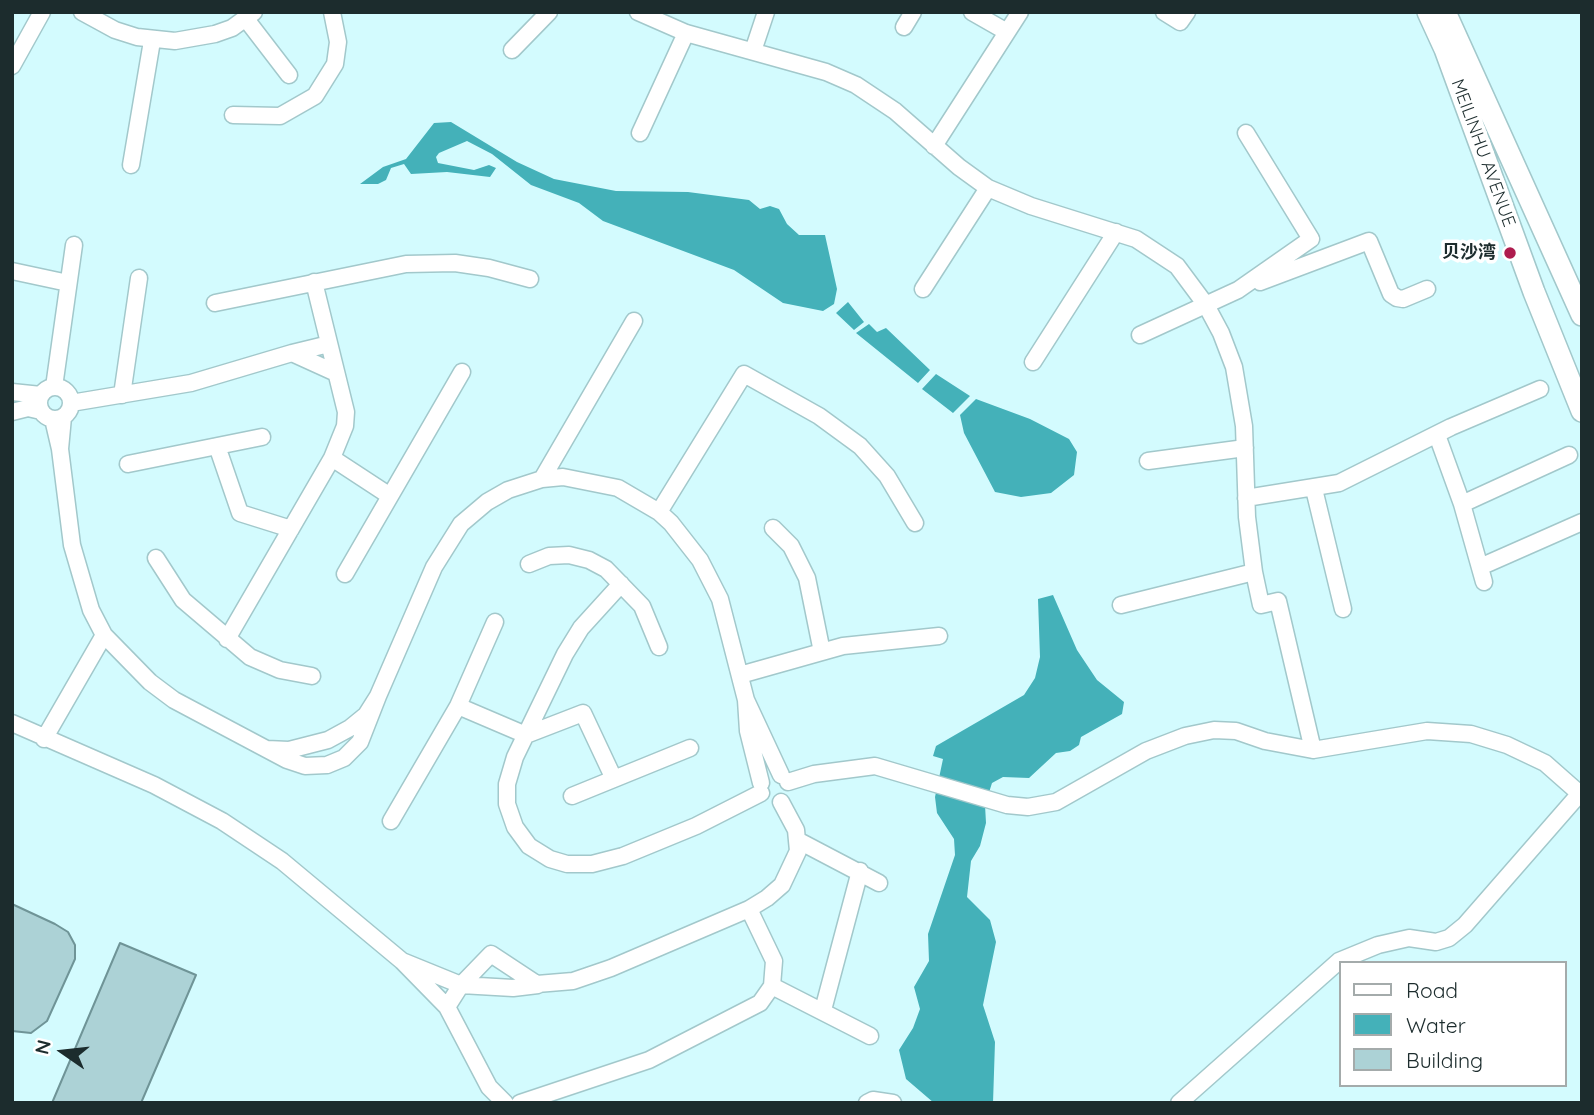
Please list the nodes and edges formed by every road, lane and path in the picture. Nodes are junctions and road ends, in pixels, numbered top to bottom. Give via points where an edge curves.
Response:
1 (41, 12) edge
2 (82, 12) edge
3 (332, 12) edge
4 (549, 12) edge
5 (639, 12) edge
6 (766, 12) edge
7 (972, 12) edge
8 (1020, 12) edge
9 (1164, 12) edge
10 (1187, 12) edge
11 (1428, 12) edge
12 (1445, 12) edge
13 (250, 16) edge
14 (1007, 32) junction
15 (686, 33) junction
16 (152, 41) junction
17 (512, 50) dead end
18 (753, 51) junction
19 (12, 66) edge
20 (289, 75) dead end
21 (233, 115) dead end
22 (640, 133) dead end
23 (1246, 133) dead end
24 (934, 146) junction
25 (131, 164) dead end
26 (988, 188) junction
27 (1116, 232) junction
28 (1311, 239) junction
29 (74, 245) dead end
30 (1320, 260) junction
31 (12, 271) edge
32 (139, 278) dead end
33 (530, 279) dead end
34 (68, 282) junction
35 (314, 282) junction
36 (923, 289) dead end
37 (1427, 289) dead end
38 (1238, 290) junction
39 (215, 303) dead end
40 (1206, 305) junction
41 (1582, 315) edge
42 (634, 321) dead end
43 (1140, 335) dead end
44 (329, 344) junction
45 (292, 353) junction
46 (1033, 362) dead end
47 (462, 372) dead end
48 (336, 373) junction
49 (1540, 389) dead end
50 (12, 392) edge
51 (122, 395) junction
52 (54, 405) junction
53 (1582, 411) edge
54 (12, 412) edge
55 (1437, 435) junction
56 (262, 437) dead end
57 (217, 446) junction
58 (1245, 448) junction
59 (1569, 455) dead end
60 (332, 458) junction
61 (1149, 461) dead end
62 (128, 464) dead end
63 (542, 480) junction
64 (1314, 489) junction
65 (390, 496) junction
66 (1246, 498) junction
67 (1462, 504) junction
68 (659, 512) junction
69 (1582, 522) edge
70 (915, 523) dead end
71 (773, 528) dead end
72 (291, 529) junction
73 (156, 558) dead end
74 (528, 564) dead end
75 (1254, 572) junction
76 (345, 574) dead end
77 (621, 584) junction
78 (1121, 605) dead end
79 (1343, 609) dead end
80 (495, 622) dead end
81 (104, 635) junction
82 (939, 636) dead end
83 (227, 639) junction
84 (659, 646) dead end
85 (822, 652) junction
86 (740, 675) junction
87 (312, 676) dead end
88 (378, 696) junction
89 (746, 701) junction
90 (457, 706) junction
91 (12, 723) edge
92 (526, 735) junction
93 (44, 739) junction
94 (691, 748) dead end
95 (267, 749) junction
96 (1313, 750) junction
97 (614, 779) junction
98 (784, 779) junction
99 (761, 788) junction
100 (1581, 792) edge
101 (572, 796) dead end
102 (781, 802) junction
103 (391, 821) dead end
104 (799, 841) junction
105 (860, 872) junction
106 (879, 883) dead end
107 (750, 909) junction
108 (402, 961) junction
109 (1339, 961) edge
110 (1338, 962) edge
111 (537, 984) junction
112 (461, 985) junction
113 (772, 986) junction
114 (447, 1007) junction
115 (823, 1010) junction
116 (870, 1036) dead end
117 (505, 1103) edge
118 (520, 1103) edge
119 (867, 1103) edge
120 (894, 1103) edge
121 (1179, 1103) edge

1 - 19 street
2 - 16 street via 115,30
3 - 21 street via 338,43 335,64 315,96 280,116
4 - 17 street
5 - 15 street
6 - 18 street
7 - 14 street
8 - 14 street
9 - 10 street via 1180,22
11 - 53 main road, MEILINHU AVENUE
12 - 41 main road, MEILINHU AVENUE
13 - 16 street via 195,40
13 - 20 street
14 - 24 street
15 - 18 street
15 - 22 street
16 - 25 street
18 - 24 street via 856,85
23 - 28 street
24 - 26 street
26 - 27 street
26 - 36 street
27 - 40 street via 1158,251 1177,266
27 - 46 street
28 - 30 street
28 - 38 street
29 - 34 street
30 - 37 street via 1369,241 1391,294 1403,299
30 - 38 street
31 - 34 street
32 - 51 street
33 - 35 street via 489,268 427,262
34 - 52 street
35 - 39 street
35 - 44 street
38 - 40 street
40 - 43 street
40 - 58 street via 1234,367
42 - 63 street
44 - 45 street
44 - 48 street
45 - 48 street
45 - 51 street via 191,383
47 - 65 street
48 - 60 street via 346,412
49 - 55 street
50 - 52 street
51 - 52 street
52 - 54 street
52 - 81 street via 72,545 82,588
55 - 64 street via 1364,473
55 - 67 street
56 - 57 street
57 - 62 street
57 - 72 street via 240,513
58 - 61 street
58 - 66 street
59 - 67 street
60 - 65 street
60 - 72 street
63 - 68 street via 587,480 618,488
63 - 88 street via 508,490 461,524 434,567
64 - 66 street
64 - 79 street
65 - 76 street
66 - 75 street
67 - 69 street via 1482,574
68 - 70 street via 744,374 819,416 860,446 887,476
68 - 86 street via 700,560 719,599
71 - 85 street via 791,546 807,578
72 - 83 street
73 - 83 street via 183,600
74 - 77 street via 569,555 606,569
75 - 78 street
75 - 96 street via 1261,605 1278,601
77 - 84 street via 642,606
77 - 92 street via 581,628
80 - 90 street
81 - 93 street
81 - 95 street via 174,700
82 - 85 street
83 - 87 street via 250,657 280,670
85 - 86 street
86 - 89 street
88 - 95 street via 366,715 328,740 289,750
88 - 95 street via 360,742 344,758 305,766
89 - 98 street
89 - 99 street
90 - 92 street
90 - 103 street
91 - 93 street
92 - 97 street via 583,713
92 - 99 street via 507,784 507,804 515,827 529,845 567,864 592,864 623,856 696,826
93 - 108 street via 154,785 222,821 282,862
94 - 97 street
96 - 98 street via 1214,730 1146,751 1056,802 1028,807 1007,805 875,766
96 - 100 street via 1427,731 1471,734 1507,744 1545,763
97 - 101 street
98 - 99 street via 772,774
98 - 102 street via 788,795
99 - 102 street via 767,801
100 - 109 street via 1449,938 1436,942 1409,939
102 - 104 street
104 - 105 street
104 - 107 street via 793,867 782,885
105 - 106 street
105 - 115 street
107 - 111 street via 611,968 573,981
107 - 113 street via 774,961
108 - 112 street
108 - 114 street
110 - 121 street
111 - 112 street via 513,988
111 - 112 street via 491,954
112 - 114 street
113 - 115 street
113 - 118 street via 760,1003 649,1060
114 - 117 street via 489,1087
115 - 116 street
119 - 120 street

